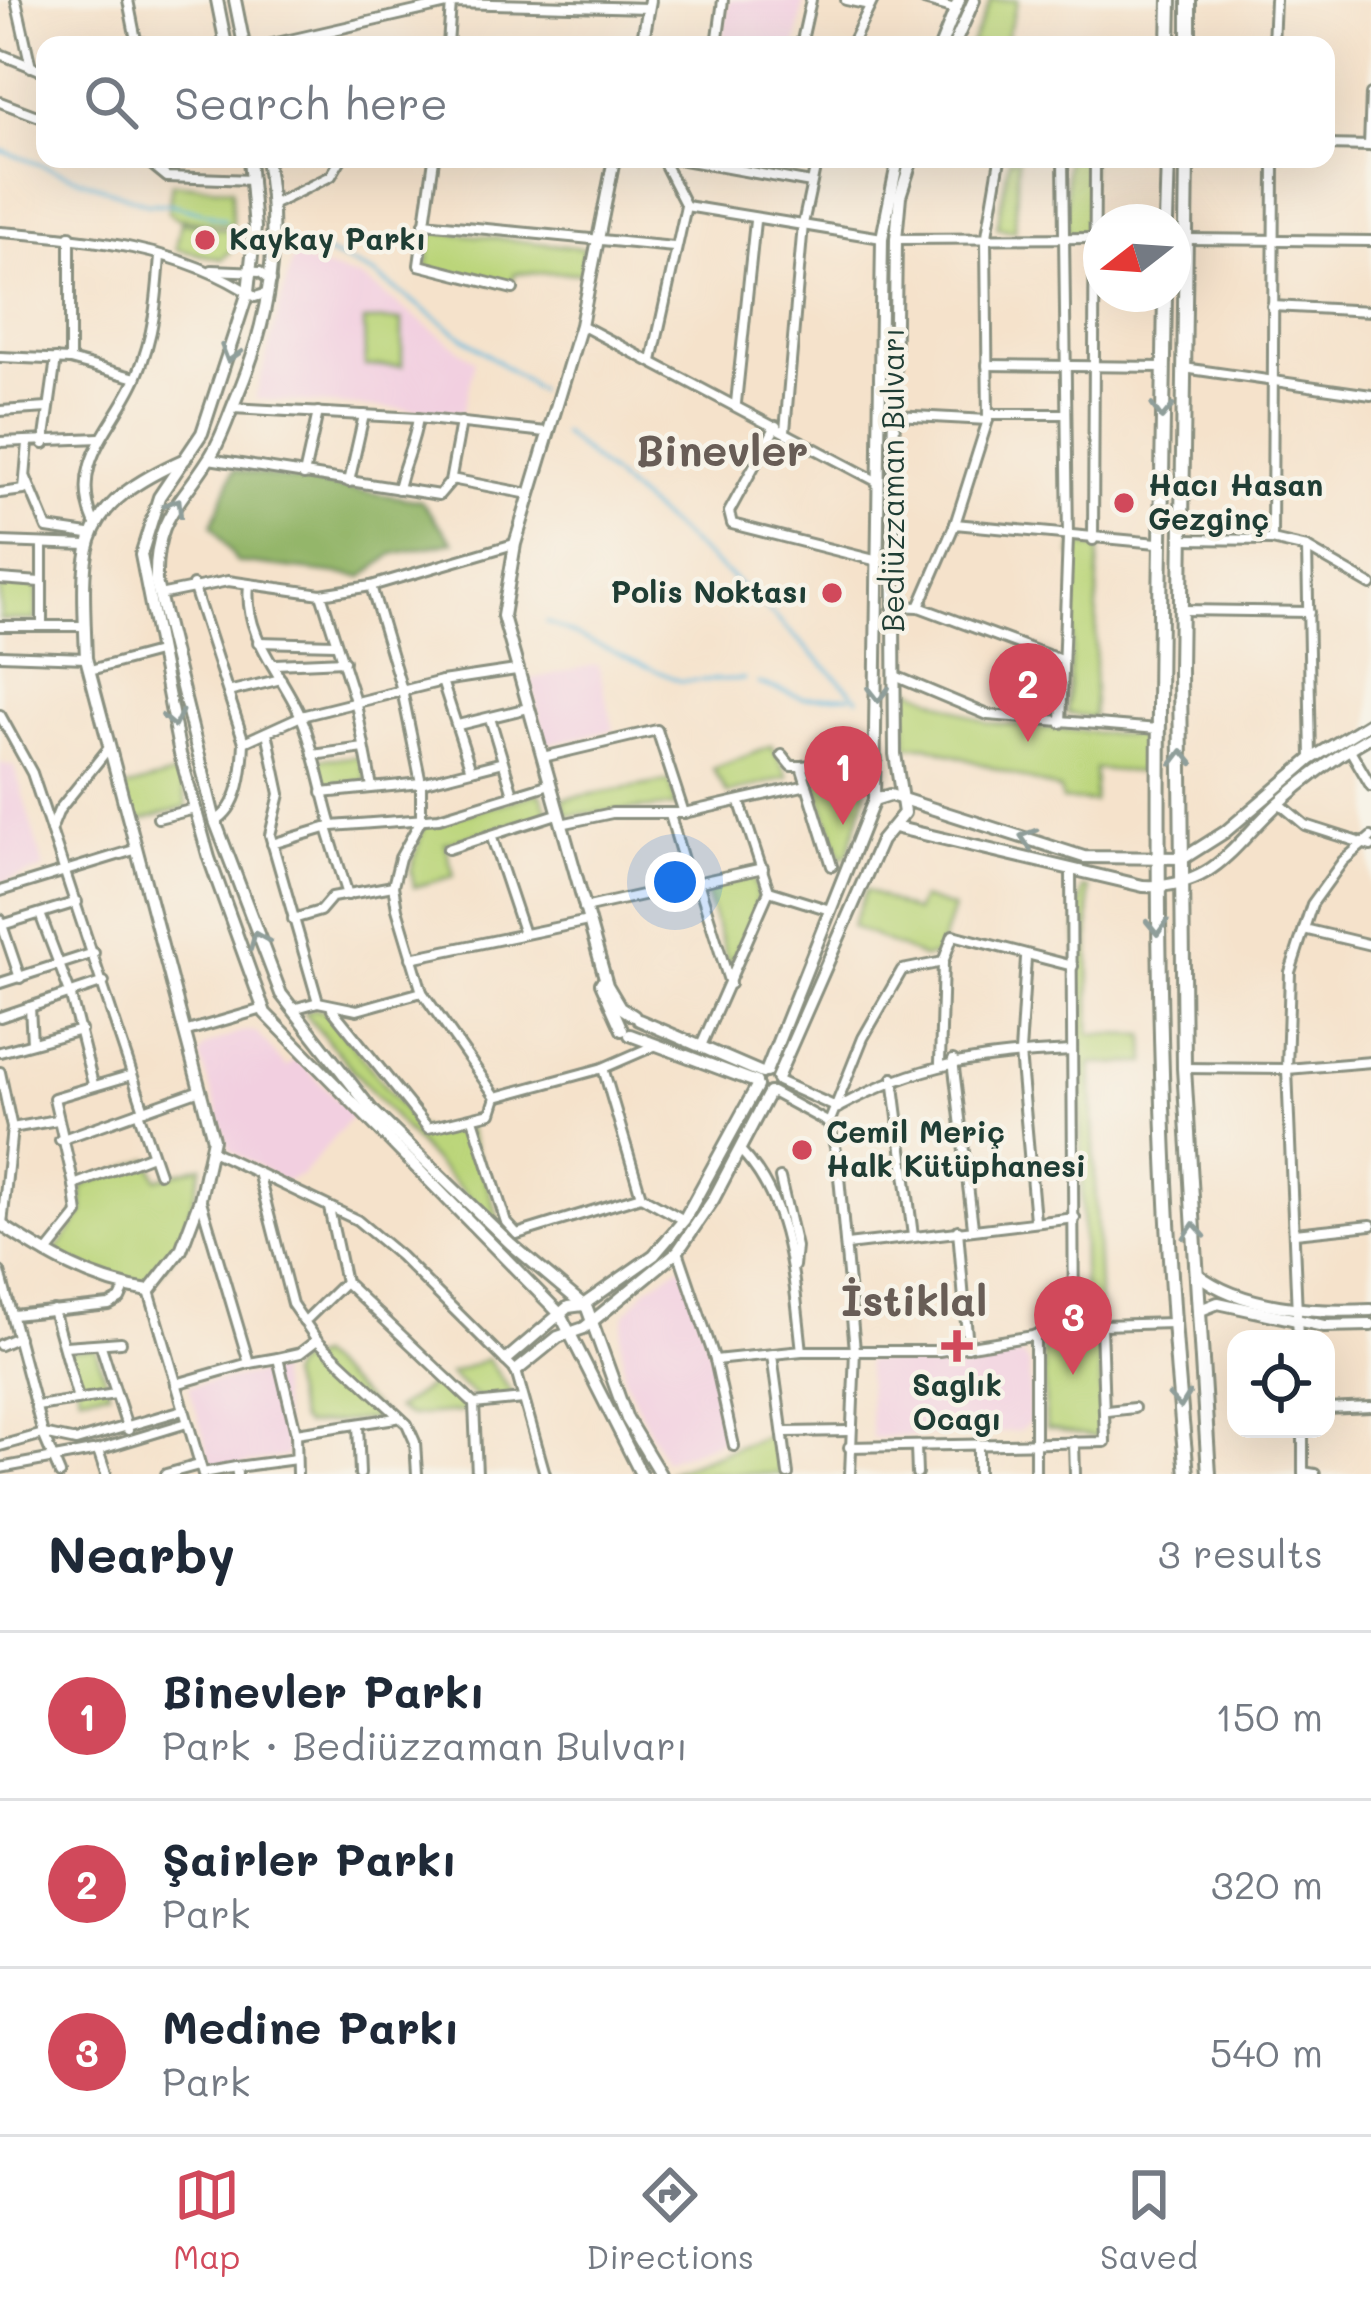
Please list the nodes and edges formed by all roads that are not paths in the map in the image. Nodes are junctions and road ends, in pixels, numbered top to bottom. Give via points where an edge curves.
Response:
1 (16, 0) edge
2 (128, 0) edge
3 (217, 0) edge
4 (235, 0) edge
5 (723, 0) edge
6 (811, 0) edge
7 (846, 0) edge
8 (924, 0) edge
9 (974, 0) edge
10 (1170, 0) edge
11 (1190, 0) edge
12 (1276, 0) edge
13 (487, 2) edge
14 (451, 3) junction
15 (532, 3) edge
16 (571, 3) edge
17 (872, 3) edge
18 (649, 4) edge
19 (957, 4) edge
20 (325, 32) junction
21 (135, 36) edge
22 (224, 36) edge
23 (242, 36) edge
24 (307, 36) edge
25 (326, 36) edge
26 (449, 36) edge
27 (644, 36) edge
28 (718, 36) edge
29 (803, 36) edge
30 (856, 36) edge
31 (945, 36) edge
32 (958, 36) edge
33 (1169, 36) edge
34 (1189, 36) edge
35 (1274, 36) edge
36 (0, 54) edge
37 (31, 67) junction
38 (36, 69) edge
39 (1371, 94) edge
40 (0, 102) edge
41 (36, 116) edge
42 (1335, 145) edge
43 (1370, 146) edge
44 (159, 168) edge
45 (251, 168) edge
46 (268, 168) edge
47 (336, 168) edge
48 (433, 168) edge
49 (612, 168) edge
50 (667, 168) edge
51 (728, 168) edge
52 (815, 168) edge
53 (897, 168) edge
54 (908, 168) edge
55 (998, 168) edge
56 (1063, 168) edge
57 (1095, 168) edge
58 (1168, 168) edge
59 (1187, 168) edge
60 (1274, 168) edge
61 (253, 180) junction
62 (811, 183) junction
63 (274, 204) junction
64 (1096, 204) edge
65 (1167, 204) edge
66 (1186, 204) edge
67 (686, 206) junction
68 (755, 221) junction
69 (424, 223) junction
70 (803, 224) junction
71 (0, 232) edge
72 (70, 236) junction
73 (599, 237) junction
74 (889, 238) junction
75 (1063, 238) junction
76 (1083, 238) edge
77 (1191, 239) edge
78 (986, 241) junction
79 (1371, 241) edge
80 (1271, 243) junction
81 (674, 247) junction
82 (160, 256) junction
83 (204, 270) junction
84 (252, 274) junction
85 (270, 287) junction
86 (513, 290) dead end
87 (248, 292) junction
88 (1272, 306) junction
89 (1371, 311) edge
90 (1095, 312) edge
91 (1165, 312) edge
92 (1184, 312) edge
93 (580, 325) junction
94 (0, 357) edge
95 (56, 359) junction
96 (70, 360) junction
97 (652, 361) junction
98 (987, 365) junction
99 (1062, 367) junction
100 (1093, 367) junction
101 (1164, 367) junction
102 (1183, 368) junction
103 (136, 379) junction
104 (1274, 382) junction
105 (1371, 395) edge
106 (736, 403) junction
107 (48, 408) junction
108 (232, 408) junction
109 (0, 411) edge
110 (318, 412) junction
111 (1064, 413) junction
112 (364, 415) junction
113 (895, 415) junction
114 (988, 417) junction
115 (418, 418) junction
116 (461, 422) junction
117 (780, 429) junction
118 (546, 432) junction
119 (100, 438) junction
120 (0, 442) edge
121 (28, 443) junction
122 (44, 444) junction
123 (880, 456) junction
124 (191, 457) junction
125 (209, 459) junction
126 (852, 466) junction
127 (304, 475) junction
128 (26, 478) junction
129 (451, 479) junction
130 (145, 480) junction
131 (349, 482) junction
132 (880, 483) junction
133 (398, 489) junction
134 (0, 493) edge
135 (529, 494) junction
136 (159, 497) junction
137 (955, 524) junction
138 (90, 534) junction
139 (1068, 538) junction
140 (1181, 539) junction
141 (1093, 540) junction
142 (1272, 540) junction
143 (0, 542) edge
144 (42, 544) junction
145 (515, 544) junction
146 (1157, 544) junction
147 (1307, 548) junction
148 (892, 559) junction
149 (878, 561) junction
150 (0, 579) edge
151 (40, 582) junction
152 (1371, 584) edge
153 (193, 585) junction
154 (249, 585) junction
155 (371, 586) junction
156 (321, 594) junction
157 (159, 595) junction
158 (893, 606) junction
159 (920, 608) junction
160 (1180, 610) junction
161 (1310, 612) junction
162 (0, 626) edge
163 (42, 626) junction
164 (85, 626) junction
165 (258, 642) junction
166 (334, 644) junction
167 (158, 652) junction
168 (0, 656) edge
169 (1061, 660) junction
170 (344, 662) junction
171 (87, 664) junction
172 (275, 664) junction
173 (516, 670) junction
174 (894, 676) junction
175 (281, 679) junction
176 (442, 681) junction
177 (402, 690) junction
178 (228, 692) junction
179 (356, 704) junction
180 (528, 708) junction
181 (0, 715) edge
182 (301, 716) junction
183 (490, 718) junction
184 (1371, 722) edge
185 (1060, 723) junction
186 (458, 725) junction
187 (1158, 729) junction
188 (267, 732) junction
189 (1371, 736) edge
190 (244, 742) junction
191 (364, 748) junction
192 (1349, 748) junction
193 (108, 749) junction
194 (313, 755) junction
195 (782, 755) dead end
196 (543, 757) junction
197 (878, 759) junction
198 (1311, 759) junction
199 (503, 762) junction
200 (801, 766) junction
201 (471, 770) junction
202 (421, 783) junction
203 (550, 784) junction
204 (807, 785) junction
205 (1371, 786) edge
206 (371, 788) junction
207 (322, 793) junction
208 (513, 794) junction
209 (874, 800) junction
210 (900, 802) junction
211 (740, 803) junction
212 (1279, 803) junction
213 (195, 809) junction
214 (684, 813) junction
215 (670, 815) junction
216 (158, 818) dead end
217 (558, 819) junction
218 (421, 820) junction
219 (870, 820) junction
220 (215, 821) junction
221 (1184, 828) junction
222 (330, 829) junction
223 (892, 830) junction
224 (50, 832) junction
225 (491, 835) junction
226 (1368, 842) edge
227 (272, 844) junction
228 (1205, 848) junction
229 (448, 849) dead end
230 (134, 850) junction
231 (1157, 858) junction
232 (1184, 858) junction
233 (832, 866) dead end
234 (763, 868) junction
235 (65, 870) junction
236 (1071, 870) junction
237 (1203, 875) junction
238 (694, 884) junction
239 (1184, 885) junction
240 (393, 886) junction
241 (1156, 887) junction
242 (0, 891) edge
243 (769, 891) junction
244 (347, 895) junction
245 (77, 902) junction
246 (1184, 905) junction
247 (830, 910) junction
248 (40, 914) junction
249 (293, 919) junction
250 (588, 920) junction
251 (1, 922) edge
252 (1304, 929) junction
253 (1371, 932) edge
254 (524, 934) junction
255 (1370, 945) edge
256 (94, 953) junction
257 (411, 958) junction
258 (1026, 958) junction
259 (944, 962) junction
260 (58, 965) junction
261 (1073, 966) junction
262 (20, 978) junction
263 (104, 982) junction
264 (0, 983) edge
265 (731, 986) junction
266 (422, 992) junction
267 (70, 993) junction
268 (318, 1002) junction
269 (287, 1003) junction
270 (30, 1007) junction
271 (332, 1009) junction
272 (266, 1011) junction
273 (0, 1017) edge
274 (636, 1018) junction
275 (81, 1030) junction
276 (183, 1032) junction
277 (626, 1032) junction
278 (32, 1042) junction
279 (656, 1045) junction
280 (700, 1046) junction
281 (1072, 1051) junction
282 (0, 1052) edge
283 (1020, 1053) junction
284 (953, 1060) junction
285 (1371, 1062) edge
286 (940, 1063) junction
287 (603, 1068) junction
288 (1184, 1068) junction
289 (1287, 1069) junction
290 (0, 1072) edge
291 (132, 1075) junction
292 (893, 1078) junction
293 (767, 1082) junction
294 (93, 1084) junction
295 (200, 1090) junction
296 (496, 1096) junction
297 (838, 1108) junction
298 (141, 1111) junction
299 (58, 1120) junction
300 (473, 1120) junction
301 (829, 1123) junction
302 (12, 1128) junction
303 (60, 1140) junction
304 (739, 1149) junction
305 (214, 1152) junction
306 (152, 1155) junction
307 (159, 1173) dead end
308 (259, 1175) junction
309 (780, 1178) dead end
310 (272, 1183) junction
311 (74, 1185) junction
312 (263, 1193) junction
313 (640, 1196) junction
314 (200, 1199) junction
315 (329, 1206) junction
316 (1075, 1218) junction
317 (684, 1220) junction
318 (1035, 1220) junction
319 (1371, 1225) edge
320 (1, 1226) edge
321 (973, 1227) junction
322 (958, 1230) junction
323 (1295, 1233) junction
324 (913, 1236) junction
325 (847, 1245) junction
326 (678, 1251) junction
327 (46, 1255) junction
328 (0, 1272) edge
329 (1196, 1273) junction
330 (793, 1274) junction
331 (345, 1282) junction
332 (126, 1286) junction
333 (565, 1290) junction
334 (605, 1290) junction
335 (149, 1292) junction
336 (4, 1303) edge
337 (614, 1304) junction
338 (584, 1305) junction
339 (53, 1310) junction
340 (1371, 1310) edge
341 (1198, 1311) junction
342 (13, 1315) junction
343 (1297, 1316) junction
344 (554, 1319) junction
345 (589, 1320) junction
346 (304, 1322) junction
347 (1173, 1323) junction
348 (1101, 1325) junction
349 (1371, 1325) edge
350 (570, 1329) junction
351 (1074, 1329) junction
352 (1298, 1330) edge
353 (1035, 1335) junction
354 (558, 1336) junction
355 (17, 1337) junction
356 (317, 1340) junction
357 (596, 1340) junction
358 (122, 1342) dead end
359 (0, 1345) edge
360 (578, 1345) junction
361 (65, 1346) junction
362 (101, 1346) junction
363 (968, 1347) junction
364 (855, 1350) junction
365 (802, 1351) junction
366 (772, 1355) junction
367 (278, 1358) junction
368 (506, 1360) junction
369 (715, 1360) junction
370 (249, 1363) junction
371 (515, 1371) junction
372 (176, 1384) junction
373 (115, 1394) junction
374 (78, 1399) junction
375 (524, 1399) junction
376 (474, 1404) junction
377 (37, 1406) junction
378 (1371, 1407) edge
379 (1134, 1408) dead end
380 (1335, 1409) edge
381 (183, 1410) junction
382 (1107, 1411) junction
383 (397, 1418) junction
384 (187, 1424) junction
385 (358, 1424) junction
386 (128, 1430) junction
387 (849, 1431) junction
388 (786, 1432) junction
389 (296, 1433) junction
390 (43, 1434) junction
391 (1303, 1438) edge
392 (1035, 1441) junction
393 (1074, 1442) junction
394 (978, 1444) junction
395 (0, 1446) edge
396 (734, 1446) dead end
397 (916, 1447) junction
398 (849, 1448) junction
399 (98, 1450) junction
400 (54, 1458) junction
401 (296, 1459) junction
402 (0, 1468) edge
403 (18, 1469) edge
404 (236, 1470) edge
405 (201, 1471) edge
406 (1303, 1473) edge
407 (60, 1474) edge
408 (106, 1474) edge
409 (166, 1474) edge
410 (297, 1474) edge
411 (360, 1474) edge
412 (417, 1474) edge
413 (477, 1474) edge
414 (545, 1474) edge
415 (641, 1474) edge
416 (660, 1474) edge
417 (788, 1474) edge
418 (850, 1474) edge
419 (917, 1474) edge
420 (978, 1474) edge
421 (1035, 1474) edge
422 (1075, 1474) edge
423 (1187, 1474) edge
424 (1209, 1474) edge
425 (1315, 1474) edge

1 - 37 street
2 - 21 street
3 - 22 street
4 - 23 street
5 - 28 street
6 - 29 street
7 - 17 street
8 - 19 street
9 - 32 street
10 - 33 main road
11 - 34 main road
12 - 35 street
13 - 14 street
13 - 15 street
14 - 20 street
14 - 26 street
15 - 16 street
16 - 18 street
17 - 30 street
18 - 27 street
19 - 31 street
20 - 24 street
20 - 25 street
36 - 37 street
37 - 38 street
39 - 43 street
40 - 41 street
42 - 43 street
44 - 61 street via 166,178
45 - 61 street
46 - 63 street
47 - 63 street
48 - 69 street
49 - 73 street
50 - 67 street
51 - 62 street
52 - 62 street
53 - 74 street, Bediüzzaman Bulvarı
54 - 74 street, Bediüzzaman Bulvarı
55 - 78 street
56 - 75 street
57 - 64 street
58 - 65 main road
59 - 66 main road
60 - 80 street
61 - 84 street
62 - 70 street
63 - 85 street
67 - 68 street
67 - 81 street
68 - 70 street
68 - 106 street
69 - 73 street
69 - 86 street via 419,266
70 - 74 street
70 - 117 street
71 - 72 street
72 - 82 street
72 - 96 street
73 - 81 street
73 - 93 street
74 - 78 street
74 - 113 street, Bediüzzaman Bulvarı
74 - 123 street, Bediüzzaman Bulvarı
75 - 76 street
75 - 78 street
75 - 99 street
77 - 80 street
78 - 98 street
79 - 80 street
80 - 88 street
81 - 97 street
82 - 83 street
82 - 103 street via 158,314
83 - 84 street
83 - 87 street
84 - 85 street via 264,274
84 - 87 street
85 - 87 street via 259,298
85 - 108 street
87 -> 124 street
88 - 89 street
88 - 104 street
90 - 100 street
91 - 101 main road
92 - 102 main road
93 - 97 street
93 - 118 street
94 - 95 street
95 - 96 street
95 - 107 street
96 - 103 street
97 - 106 street
98 - 99 street
98 - 114 street
99 - 100 street
99 - 111 street
100 - 101 street
100 - 141 street
101 -> 146 main road
102 - 104 street
102 - 140 main road
103 - 119 street
104 - 105 street
104 - 142 street
106 - 117 street
107 - 109 street
107 - 122 street
108 - 110 street
108 - 125 street
110 - 112 street
110 - 127 street
111 - 114 street
111 - 139 street
112 - 115 street
112 - 131 street
113 - 114 street
113 - 148 street, Bediüzzaman Bulvarı
114 - 137 street
115 - 116 street
115 - 133 street
116 - 118 street
116 - 129 street
117 - 126 street
117 - 149 street via 730,521
118 - 135 street
119 - 122 street
119 - 138 street via 87,461
120 - 121 street
121 - 122 street
121 - 128 street
123 - 126 street
123 - 132 street, Bediüzzaman Bulvarı
124 - 130 street
124 - 136 street
125 - 127 street
157 -> 125 street via 159,534
126 - 132 street
127 - 131 street
128 - 134 street via 24,490
128 - 138 street via 47,528
129 - 133 street via 439,495
129 - 135 street
130 - 136 street
130 - 138 street via 107,504
131 - 133 street
132 - 149 street, Bediüzzaman Bulvarı
135 - 145 street
136 - 167 street via 141,555
137 - 139 street
137 - 159 street
138 - 144 street
138 - 164 street
139 - 141 street
139 - 169 street
140 - 142 street
140 - 160 main road
141 - 146 street
142 - 147 street
143 - 144 street
144 - 151 street
145 - 155 street
145 - 173 street via 503,624
146 - 187 main road
147 - 152 street
147 - 161 street
148 - 149 street
148 - 158 street, Bediüzzaman Bulvarı
149 -> 197 street, Bediüzzaman Bulvarı
150 - 151 street
151 - 163 street
153 - 154 street
153 - 157 street
153 - 178 street
154 - 156 street
154 - 165 street via 246,611
155 - 156 street
155 - 177 street
156 - 166 street
157 - 220 street
158 - 159 street
158 - 174 street, Bediüzzaman Bulvarı
159 - 169 street
160 - 161 street
221 -> 160 main road
161 - 198 street
162 - 163 street
163 - 164 street
164 - 171 street
165 - 166 street
165 - 172 street
166 - 170 street
167 - 171 street
167 -> 213 street
168 - 171 street
169 - 185 street
170 - 172 street
170 - 179 street
171 - 193 street
172 - 175 street
173 - 176 street
173 - 180 street
174 - 185 street via 988,715
174 - 210 street, Bediüzzaman Bulvarı
175 - 178 street
175 - 182 street
176 - 177 street
176 - 186 street
177 - 179 street
177 - 202 street
178 - 190 street
179 - 182 street
179 - 191 street
180 - 183 street
180 - 196 street
181 - 224 street via 32,773
182 - 188 street
182 - 194 street
183 - 186 street
183 - 199 street
184 - 198 street
185 - 187 street
186 - 201 street
187 - 231 main road
188 - 190 street
188 - 227 street via 280,794
189 - 192 street
190 - 220 street via 234,798
191 - 194 street
191 - 206 street
192 - 205 street
192 - 212 street
193 - 224 street
193 - 230 street
194 - 207 street
195 - 200 street
196 - 203 street
196 - 214 street via 654,729
197 - 200 street
197 - 209 street, Bediüzzaman Bulvarı
198 - 228 street
199 - 201 street
199 - 208 street
200 - 204 street
201 - 202 street
202 - 206 street
202 - 218 street
203 - 208 street
203 - 217 street
204 - 211 street
204 - 233 street
206 - 207 street
207 - 222 street
208 - 218 street
209 - 210 street via 890,795
209 - 219 street
210 - 223 street via 904,813
231 -> 210 street via 1084,856
211 - 214 street
211 - 234 street
212 - 226 street via 1306,825
212 - 237 street
213 - 216 street
213 - 272 street
214 - 215 street
215 - 217 street
215 - 238 street
217 - 225 street
217 - 250 street
218 - 222 street
218 - 240 street
219 - 223 street
219 - 247 street
269 -> 220 street
221 - 228 street via 1191,843
221 - 232 main road
222 - 227 street
222 - 244 street
223 - 236 street via 908,826
223 - 293 street
224 - 235 street
225 - 229 street
225 - 254 street
226 - 252 street via 1312,904
227 - 249 street
228 - 232 street
230 - 235 street
230 - 276 street
231 - 232 street
231 - 241 main road
232 - 239 main road
234 - 238 street
234 - 243 street
235 - 242 street
235 - 245 street
236 - 241 street
236 - 261 street
237 - 239 street
237 - 246 street
238 - 250 street
238 - 265 street
239 - 241 street
239 - 246 main road
240 - 244 street
240 - 257 street
241 -> 347 main road
243 - 247 street
243 - 265 street
244 - 249 street
245 - 248 street
245 - 256 street
246 - 288 main road
247 - 293 street
248 - 251 street
248 - 260 street
249 - 268 street
250 - 254 street
250 - 274 street via 607,985
250 - 277 street via 608,1006
251 - 262 street
252 - 255 street
252 - 289 street via 1290,972
253 - 255 street
254 - 257 street
256 - 260 street
256 - 263 street
257 - 266 street
258 - 259 street via 953,935
258 - 261 street
258 - 283 street
259 - 286 street
259 - 297 street via 902,970 863,1038
260 - 262 street
260 - 267 street
261 - 281 street
262 - 264 street
263 - 267 street
263 - 291 street
265 - 280 street
266 - 271 street
266 - 296 street
267 - 270 street
267 - 275 street
268 - 269 street
268 - 271 street
269 - 272 street via 283,1016
269 - 272 street via 268,995
269 - 333 street via 371,1109
270 - 273 street
270 - 278 street
271 - 300 street via 428,1128
272 - 276 street
272 - 344 street via 550,1304
274 - 277 street via 638,1032
274 - 280 street
275 - 278 street
275 - 294 street
276 - 295 street
277 - 279 street
278 - 282 street
279 - 287 street
279 - 293 street
280 - 293 street
281 - 283 street
281 - 316 street
283 - 284 street
283 - 318 street
284 - 286 street
284 - 321 street
285 - 289 street
286 - 292 street
287 - 296 street
287 - 313 street
288 - 289 street
329 -> 288 main road
289 - 323 street
290 - 302 street
291 - 294 street
291 - 298 street
292 - 297 street
292 - 324 street
293 - 297 street
293 - 301 street
293 - 304 street
293 - 317 street
294 - 299 street via 54,1098
295 - 298 street
295 - 305 street
296 - 300 street via 491,1113
297 - 301 street
298 - 303 street
298 - 306 street
299 - 302 street
299 - 303 street
300 - 313 street via 517,1234
301 - 325 street
302 - 320 street
303 - 311 street
304 - 326 street
304 - 330 street via 783,1226
305 - 308 street
305 - 314 street
306 - 307 street
306 - 311 street
308 - 310 street
308 - 312 street
309 - 330 street via 796,1247
310 - 312 street
310 - 315 street
311 - 327 street via 79,1214
312 - 346 street via 283,1278
313 - 317 street
314 - 335 street via 181,1250
314 - 370 street
315 - 331 street
315 - 368 street via 400,1256
316 - 318 street
316 - 351 street
317 - 334 street via 655,1256
318 - 321 street
319 - 323 street
320 - 327 street
321 - 322 street
322 - 324 street
322 - 363 street
323 - 343 street
324 - 325 street
325 - 364 street
326 - 337 street
326 - 369 street
327 - 332 street
328 - 336 street
329 - 341 main road
329 - 343 street
330 - 365 street
331 - 346 street
331 - 376 street
332 - 335 street
332 - 339 street via 109,1305
333 - 334 street
333 - 338 street
334 - 338 street
335 - 372 street
336 - 342 street
337 - 345 street
337 - 357 street
338 - 344 street via 571,1304
338 - 345 street
339 - 342 street
339 - 361 street
340 - 343 street
341 - 343 street via 1218,1303
341 - 424 main road
342 - 355 street
343 - 349 street
343 - 352 street
344 - 350 street
344 - 368 street
345 - 350 street
345 - 357 street
346 - 356 street
347 - 348 street
347 -> 423 main road
348 - 351 street
348 - 382 street
350 - 354 street
350 - 360 street
351 - 353 street
353 - 363 street
353 - 392 street
354 - 360 street
354 - 371 street
355 - 359 street
355 - 377 street
356 - 367 street
356 - 383 street
357 - 416 street via 627,1419
358 - 362 street
360 - 415 street
361 - 362 street
361 - 374 street
362 - 373 street
363 - 364 street
364 - 365 street
364 - 387 street
365 - 366 street
366 - 369 street
366 - 388 street
367 - 370 street
367 - 389 street
368 - 371 street
369 - 396 street
370 - 372 street
371 - 375 street
372 - 381 street
373 - 374 street
373 - 386 street
374 - 377 street
375 - 376 street
375 - 414 street
376 - 413 street
377 - 390 street
378 - 380 street
379 - 382 street
381 - 384 street
381 - 386 street
382 - 393 street via 1106,1442
383 - 385 street
383 - 412 street via 413,1432
384 - 399 street
384 - 405 street
385 - 389 street
385 - 411 street
386 - 390 street via 76,1441
387 - 388 street
387 - 398 street
388 - 417 street
389 - 401 street
390 - 395 street
390 - 400 street
391 - 406 street
392 - 393 street
392 - 394 street
392 - 421 street
393 - 422 street
394 - 397 street
394 - 420 street
397 - 398 street
397 - 419 street
398 - 418 street
399 - 400 street
399 - 408 street
400 - 403 street
400 - 407 street
401 - 404 street
401 - 410 street
402 - 403 street
404 - 405 street
405 - 409 street
406 - 425 street

